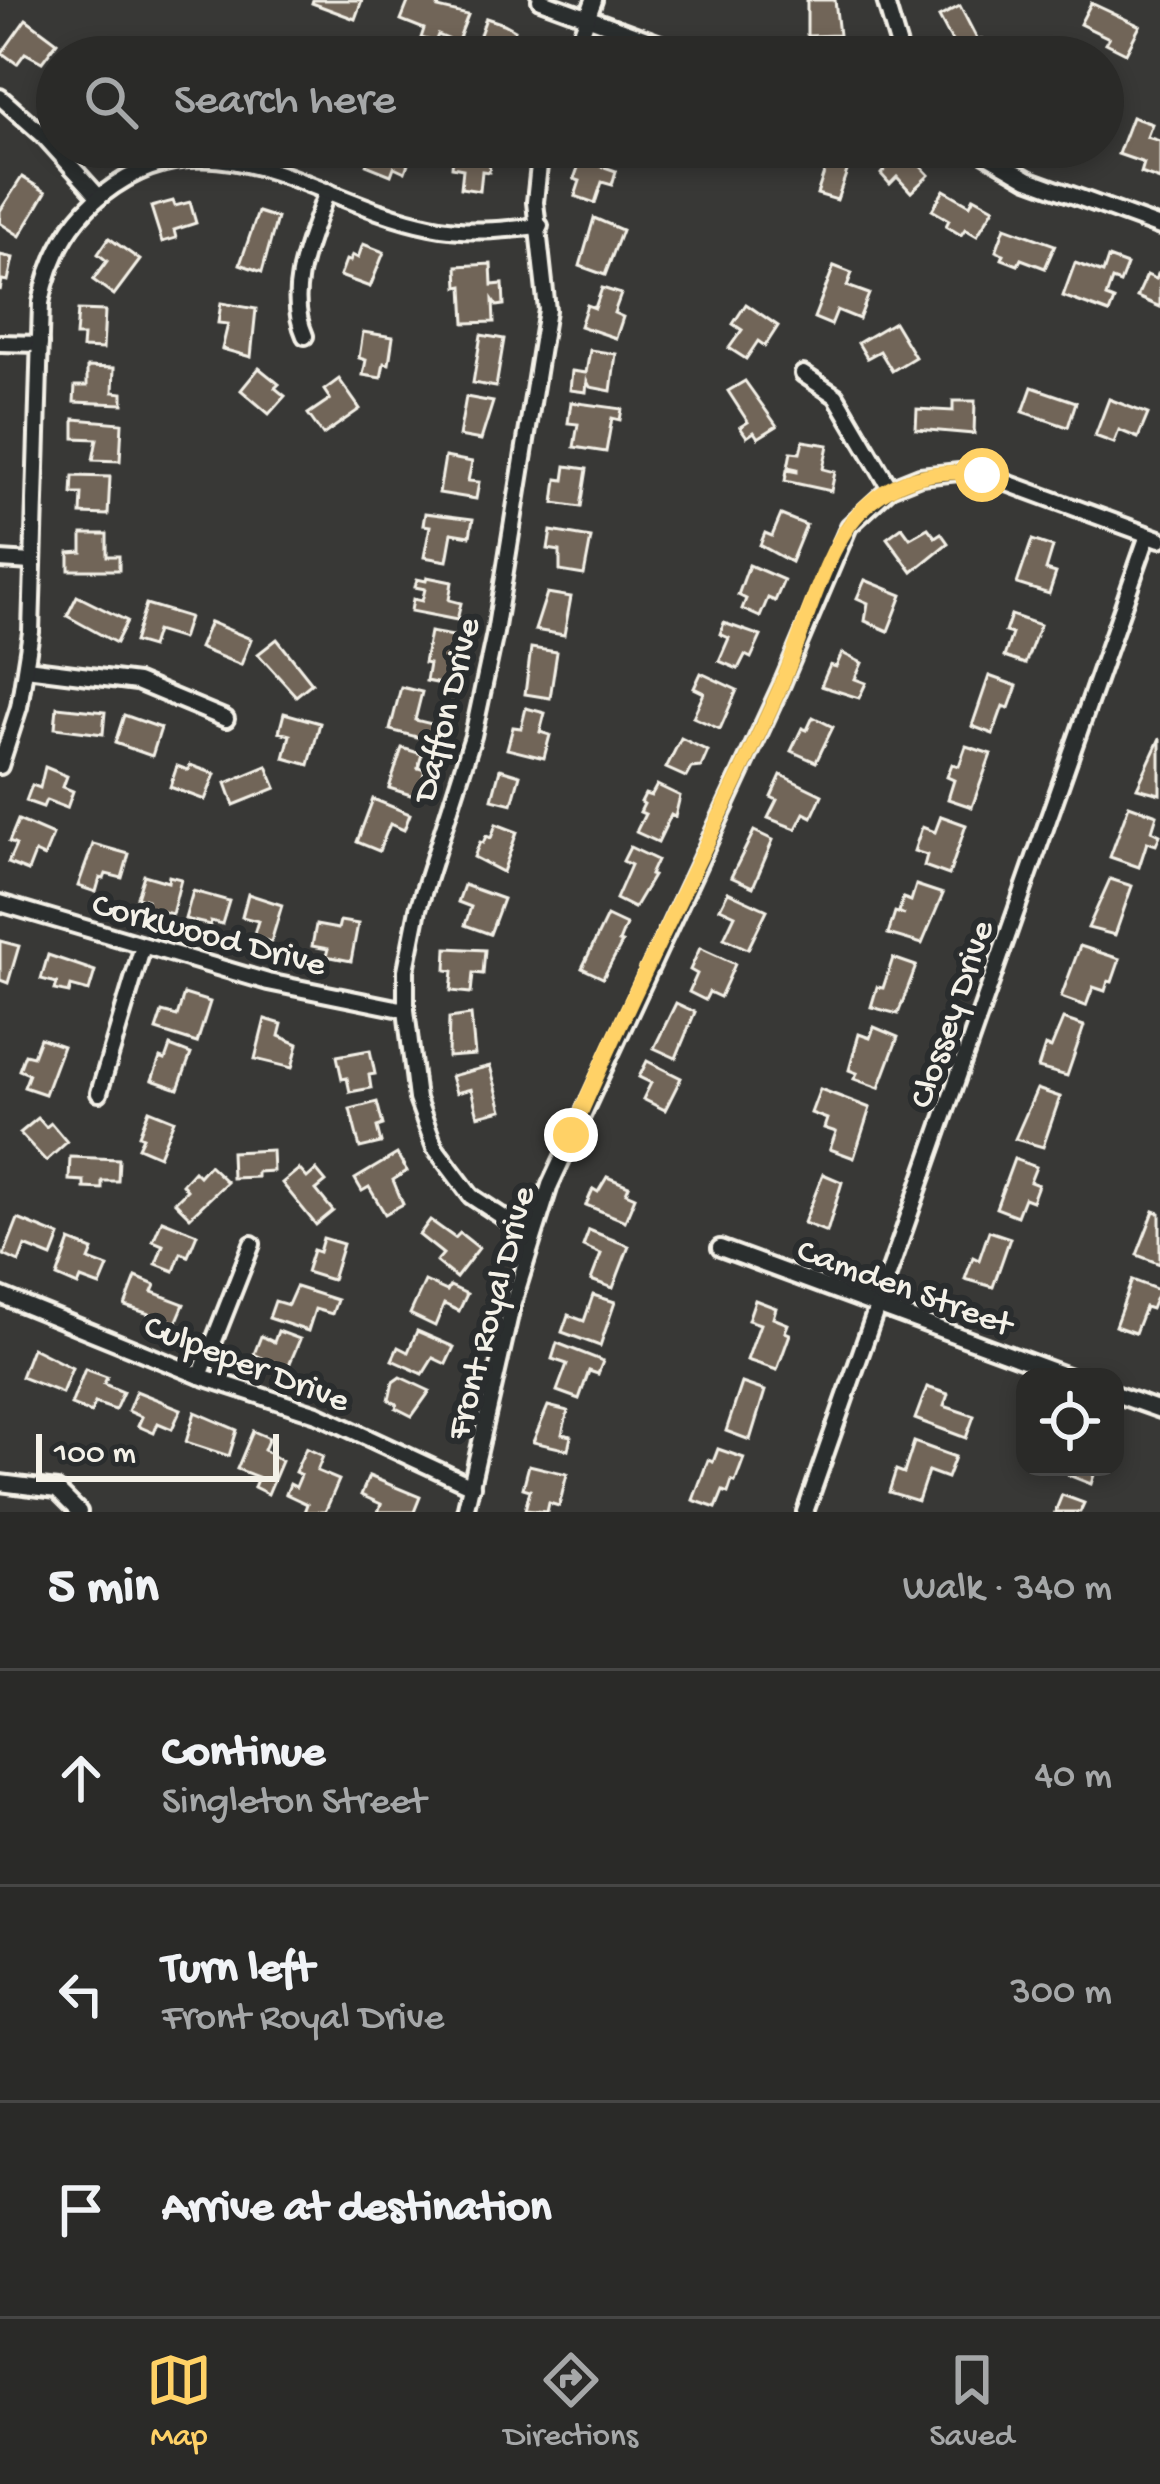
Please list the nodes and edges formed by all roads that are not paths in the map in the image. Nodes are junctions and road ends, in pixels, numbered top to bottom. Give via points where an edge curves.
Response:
1 (540, 0) edge
2 (594, 0) edge
3 (885, 0) edge
4 (587, 17) junction
5 (580, 36) edge
6 (639, 36) edge
7 (895, 36) edge
8 (0, 97) edge
9 (36, 129) edge
10 (73, 168) edge
11 (152, 168) edge
12 (263, 168) edge
13 (539, 168) edge
14 (1009, 168) edge
15 (327, 191) junction
16 (99, 197) junction
17 (540, 226) junction
18 (1160, 227) edge
19 (305, 336) dead end
20 (0, 343) edge
21 (40, 344) junction
22 (803, 374) dead end
23 (890, 488) junction
24 (1154, 537) edge
25 (0, 560) edge
26 (32, 562) junction
27 (26, 668) junction
28 (226, 719) dead end
29 (0, 766) edge
30 (0, 903) edge
31 (143, 946) junction
32 (406, 1010) junction
33 (99, 1094) dead end
34 (533, 1237) junction
35 (252, 1244) dead end
36 (720, 1247) dead end
37 (0, 1295) edge
38 (877, 1305) junction
39 (1046, 1368) edge
40 (200, 1376) junction
41 (1124, 1397) edge
42 (1160, 1410) edge
43 (0, 1483) edge
44 (472, 1486) junction
45 (79, 1512) edge
46 (465, 1512) edge
47 (805, 1512) edge

1 - 4 street
2 - 4 street
3 - 7 street
4 - 5 street
4 - 6 street
8 - 9 street
10 - 16 street
11 - 16 street
12 - 15 street
13 - 17 street, Daffon Drive
14 - 18 street
15 - 17 street via 430,226
15 - 19 street via 299,273
16 - 21 street via 56,251
17 - 32 street, Daffon Drive via 547,310 495,633 473,736 418,909
20 - 21 street
21 - 26 street
22 - 23 street via 836,396
23 - 24 street via 935,473 975,474
23 - 34 street, Front Royal Drive via 859,513 837,547 782,684 565,1149
24 - 38 street, Clossey Drive
25 - 26 street
26 - 27 street
27 - 28 street via 137,682
27 - 29 street
30 - 31 street, Corkwood Drive
31 - 32 street, Corkwood Drive
31 - 33 street
32 - 34 street, Daffon Drive via 417,1099 435,1148 472,1196
34 - 44 street, Front Royal Drive
35 - 40 street
36 - 38 street, Camden Street
37 - 40 street, Culpeper Drive
38 - 39 street, Camden Street
38 - 47 street, Clossey Drive
40 - 44 street, Culpeper Drive via 317,1414
41 - 42 street
43 - 45 street via 46,1487
44 - 46 street, Front Royal Drive

